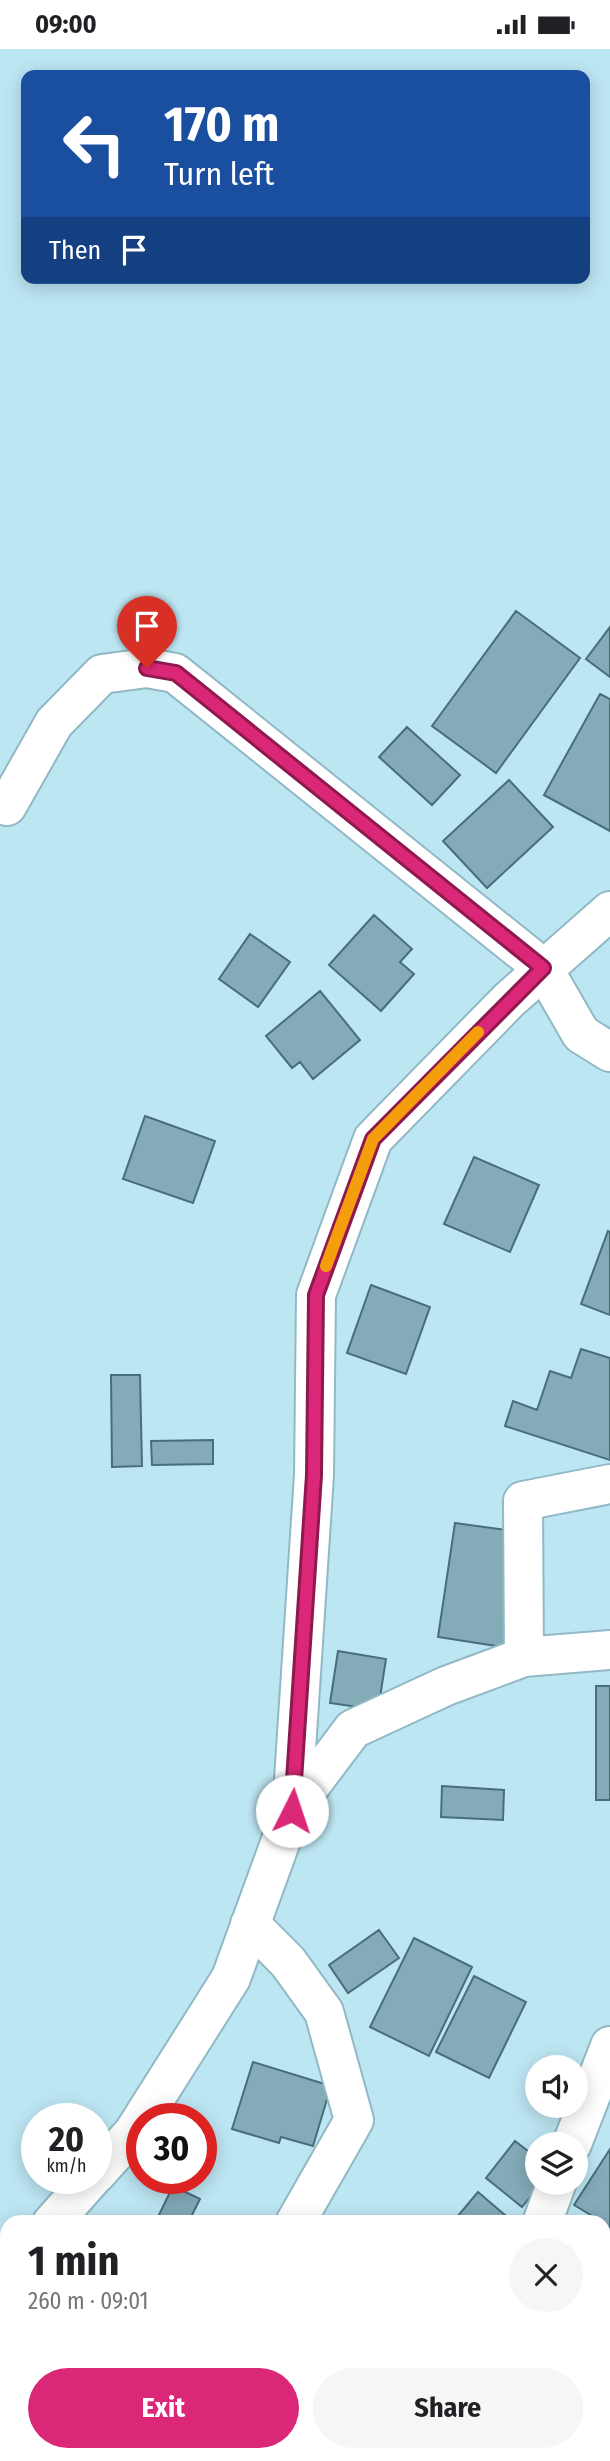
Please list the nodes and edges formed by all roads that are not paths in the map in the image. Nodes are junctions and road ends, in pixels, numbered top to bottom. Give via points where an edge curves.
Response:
1 (7, 806) dead end
2 (610, 911) edge
3 (543, 968) junction
4 (610, 1052) edge
5 (610, 1484) edge
6 (610, 1650) edge
7 (524, 1657) junction
8 (292, 1811) junction
9 (250, 1924) junction
10 (610, 2046) edge
11 (152, 2103) edge
12 (577, 2132) edge
13 (126, 2141) edge
14 (112, 2156) edge
15 (78, 2194) edge
16 (552, 2195) edge
17 (59, 2215) edge
18 (300, 2215) edge
19 (545, 2215) edge

1 - 3 street via 54,723 102,674 147,668 176,673
2 - 3 street
3 - 4 street via 580,1034
3 - 8 street via 373,1139 316,1295 314,1475
5 - 7 street via 523,1501
6 - 7 street
7 - 8 street via 446,1686 353,1729
8 - 9 street
9 - 11 street via 231,1978
9 - 18 street via 288,1962 324,2013 354,2120
10 - 12 street
13 - 14 street
15 - 17 street
16 - 19 street

